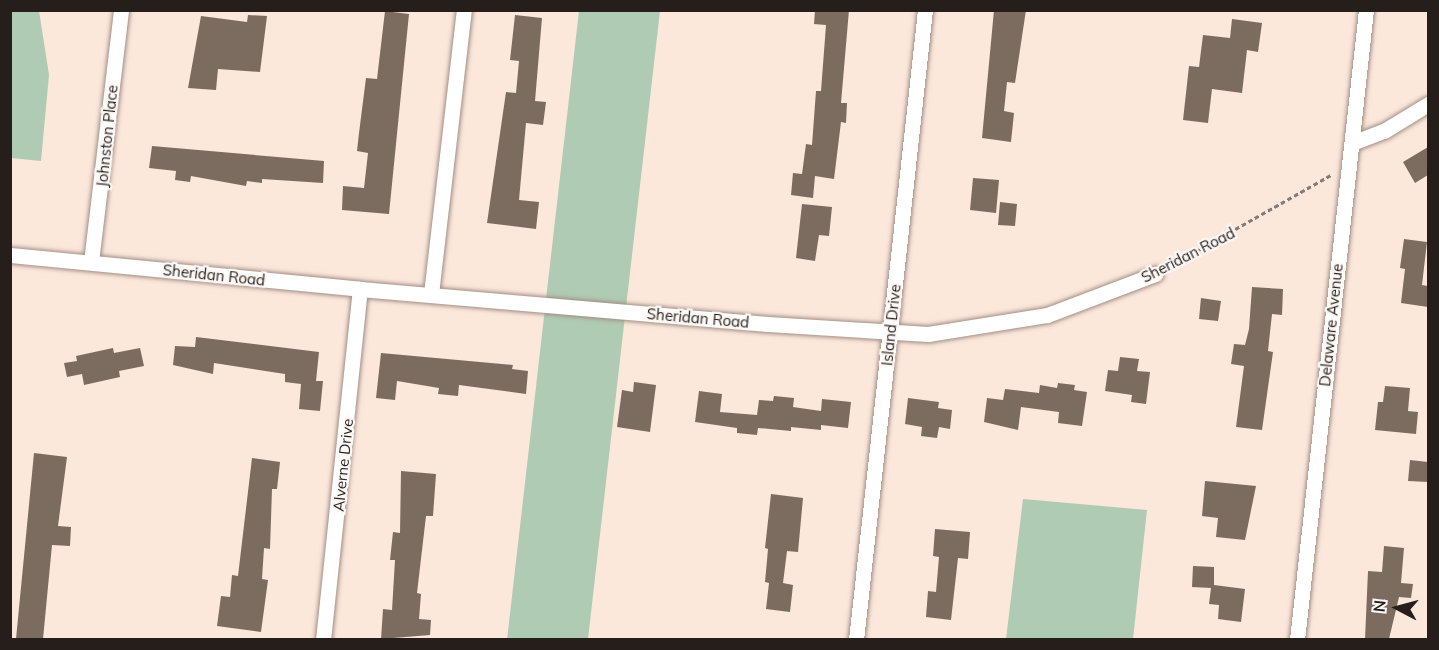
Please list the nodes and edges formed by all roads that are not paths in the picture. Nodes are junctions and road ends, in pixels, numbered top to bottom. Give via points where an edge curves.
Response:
1 (121, 10) edge
2 (464, 10) edge
3 (925, 10) edge
4 (1366, 10) edge
5 (1428, 104) edge
6 (1352, 143) junction
7 (10, 255) edge
8 (91, 262) junction
9 (1155, 274) road end
10 (360, 289) junction
11 (431, 294) junction
12 (890, 332) junction
13 (323, 639) edge
14 (856, 639) edge
15 (1297, 639) edge

1 - 8 street, Johnston Place
2 - 11 street
3 - 12 street, Island Drive
4 - 6 street, Delaware Avenue
5 - 6 street via 1384,131
6 - 15 street, Delaware Avenue
7 - 8 street, Sheridan Road
8 - 10 street, Sheridan Road
9 - 12 street, Sheridan Road via 1029,319 928,334
10 - 11 street, Sheridan Road
10 - 13 street, Alverne Drive
11 - 12 street, Sheridan Road
12 - 14 street, Island Drive

